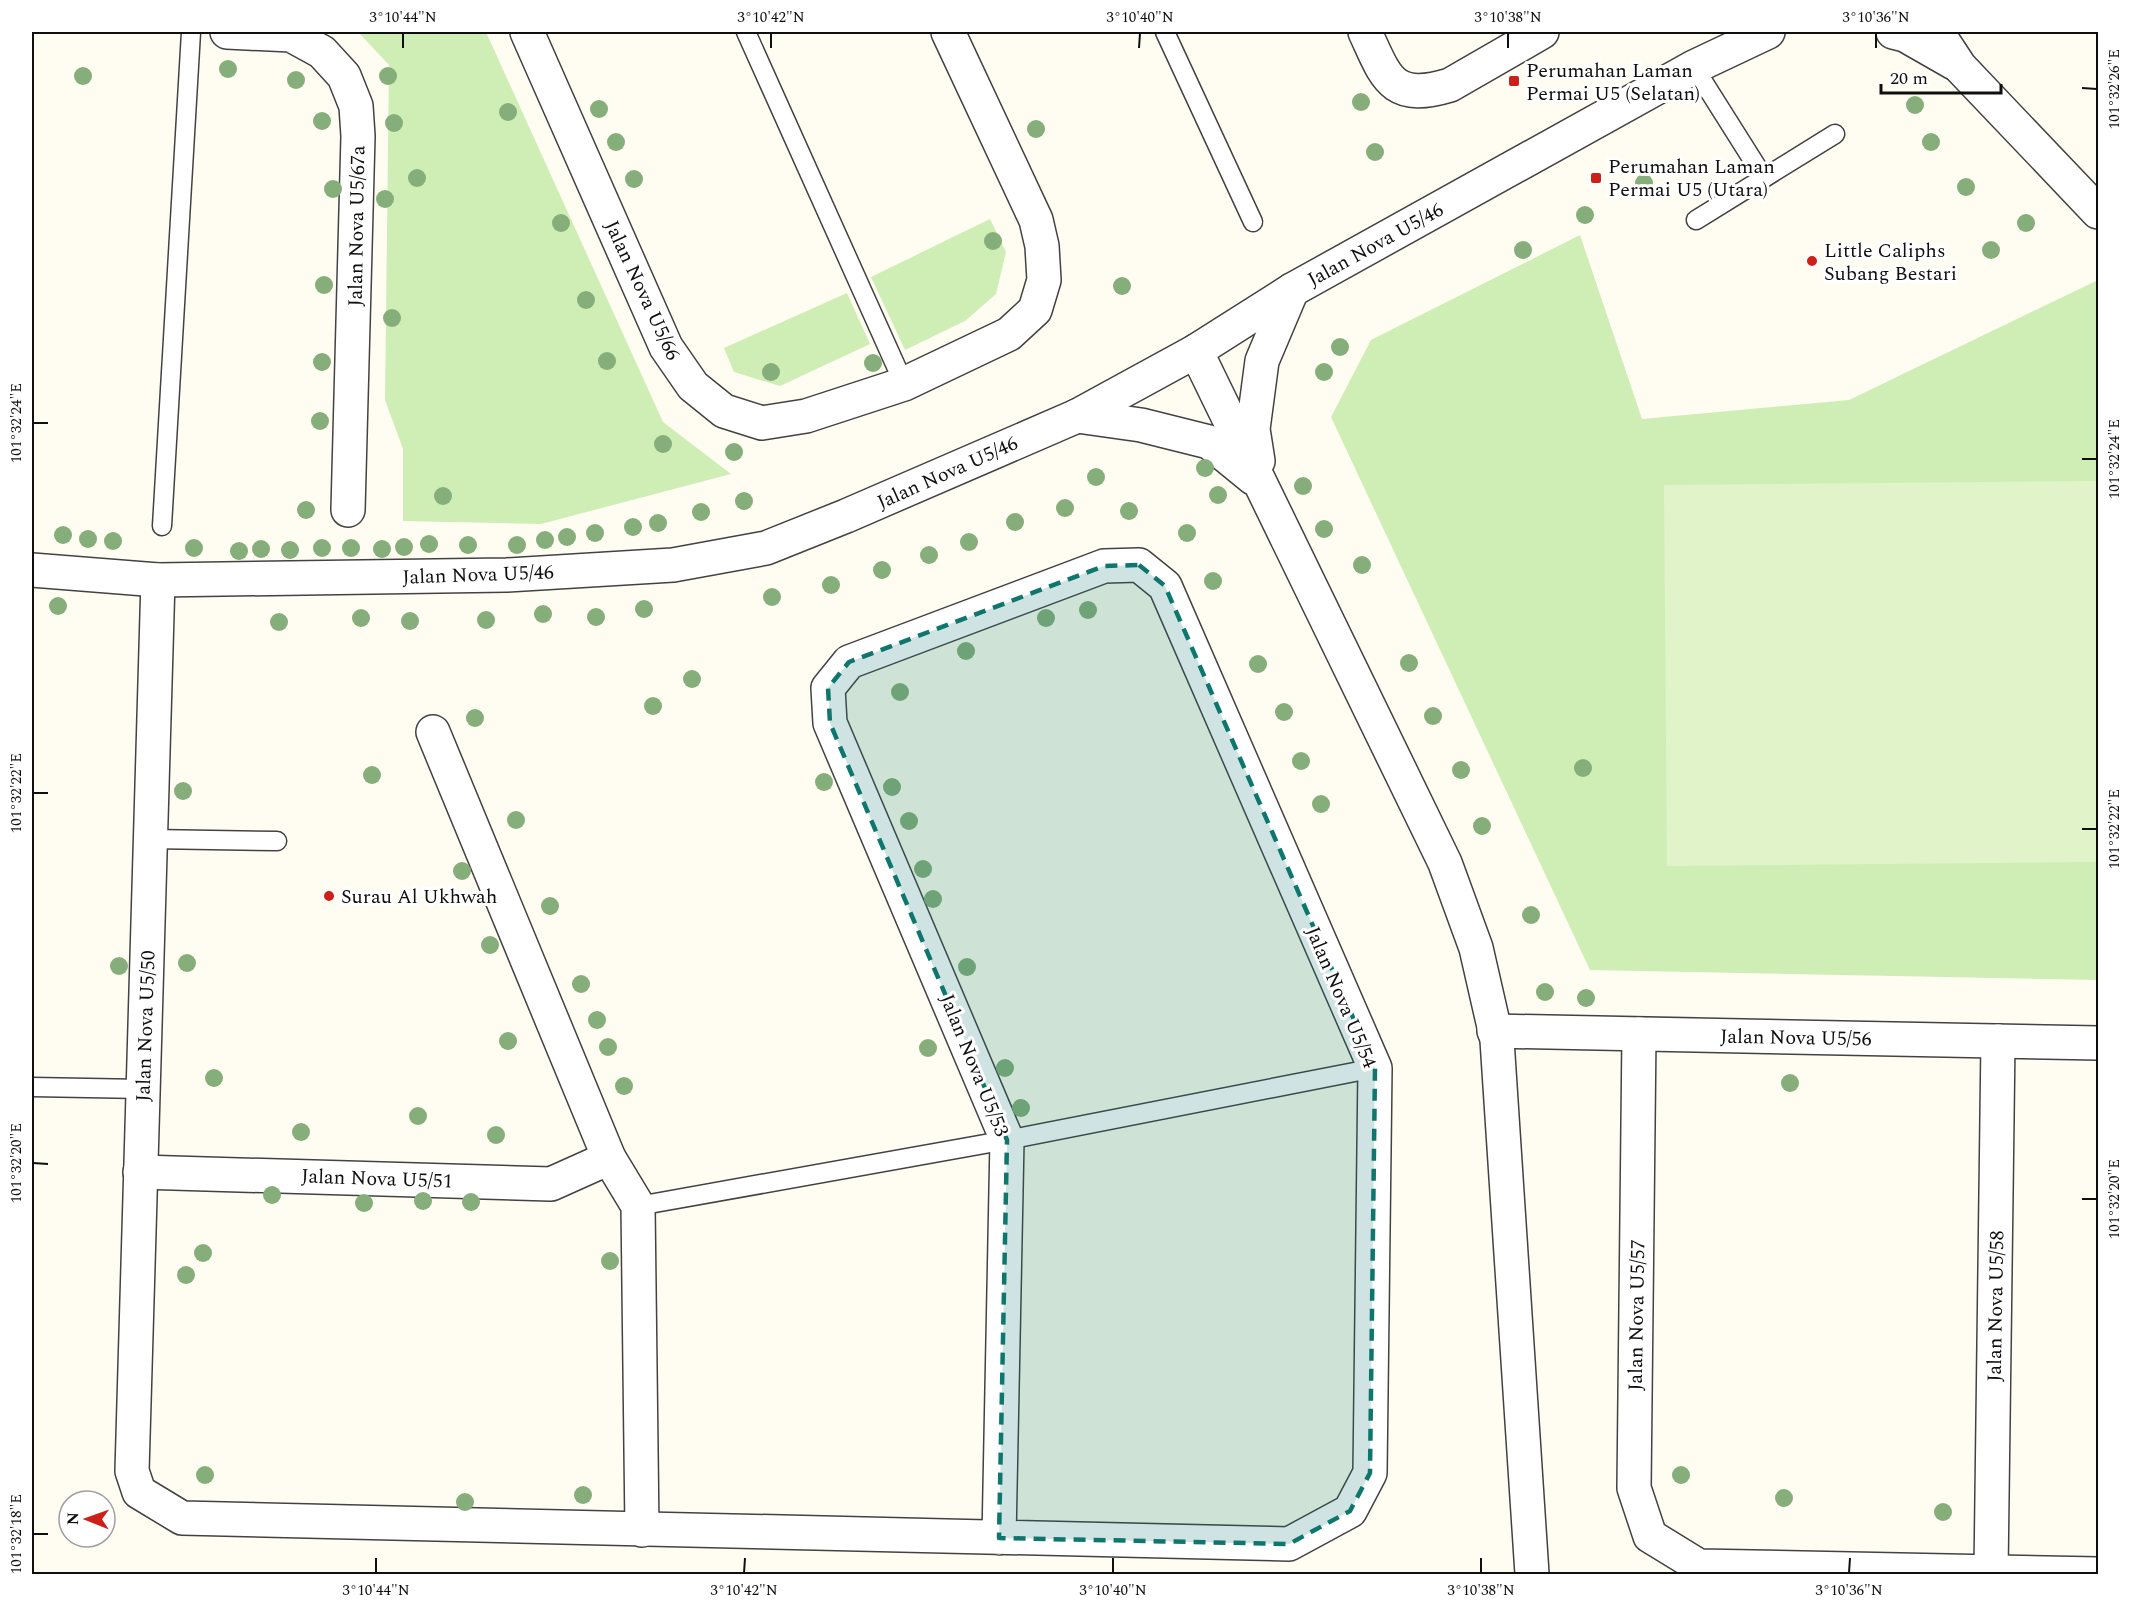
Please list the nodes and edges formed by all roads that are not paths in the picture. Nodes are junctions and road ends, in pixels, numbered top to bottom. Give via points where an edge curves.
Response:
1 (191, 32) edge
2 (227, 32) edge
3 (527, 32) edge
4 (746, 32) edge
5 (948, 32) edge
6 (1165, 32) edge
7 (1365, 32) edge
8 (1542, 32) edge
9 (1768, 32) edge
10 (1893, 32) edge
11 (1937, 32) edge
12 (1962, 32) edge
13 (1694, 67) junction
14 (1960, 67) junction
15 (1835, 134) dead end
16 (1764, 178) junction
17 (2098, 212) edge
18 (1696, 220) dead end
19 (1253, 222) dead end
20 (1292, 290) junction
21 (1196, 351) junction
22 (904, 384) junction
23 (1077, 416) junction
24 (1262, 485) junction
25 (348, 510) dead end
26 (162, 526) dead end
27 (32, 570) edge
28 (158, 580) junction
29 (1165, 586) joint
30 (433, 732) dead end
31 (151, 839) junction
32 (277, 841) dead end
33 (1494, 1031) junction
34 (1638, 1034) junction
35 (1998, 1041) junction
36 (2098, 1043) edge
37 (1375, 1068) junction
38 (32, 1087) edge
39 (143, 1089) junction
40 (1007, 1140) junction
41 (609, 1158) junction
42 (140, 1172) junction
43 (638, 1206) junction
44 (642, 1530) junction
45 (999, 1538) junction
46 (1991, 1572) junction
47 (2098, 1574) edge
48 (1532, 1575) edge

1 - 26 lane
2 - 25 street, Jalan Nova U5/67a via 291,35 322,52 344,76 356,106
3 - 22 street, Jalan Nova U5/66 via 666,347 693,386 724,411 762,423 806,416
4 - 22 lane
5 - 22 street, Jalan Nova U5/66 via 1036,220 1044,280 1035,310 1009,334
6 - 19 lane
7 - 8 street via 1386,76 1398,87 1414,91 1450,85
9 - 13 street, Jalan Nova U5/46
10 - 14 street
11 - 14 street
12 - 14 street
13 - 16 lane
13 - 20 street, Jalan Nova U5/46
14 - 17 street
15 - 16 lane
16 - 18 lane
20 - 21 street, Jalan Nova U5/46
20 - 24 street via 1262,361 1253,429
21 - 23 street, Jalan Nova U5/46
21 - 24 street
23 - 24 street via 1141,425 1209,442
23 - 28 street, Jalan Nova U5/46 via 766,548 673,565 507,575
24 - 33 street via 1445,863 1476,948
27 - 28 street, Jalan Nova U5/46
28 - 31 street, Jalan Nova U5/50
29 - 37 street, Jalan Nova U5/54
29 - 40 street, Jalan Nova U5/53 via 1140,565 1104,566 849,662 828,688 830,723
30 - 41 street
31 - 32 lane
31 - 39 street, Jalan Nova U5/50
33 - 34 street, Jalan Nova U5/56
33 - 48 street
34 - 35 street, Jalan Nova U5/56
34 - 46 street, Jalan Nova U5/57 via 1634,1488 1650,1536 1699,1566
35 - 36 street, Jalan Nova U5/56
35 - 46 street, Jalan Nova U5/58
37 - 40 lane
37 - 45 street, Jalan Nova U5/54 via 1370,1473 1350,1511 1289,1544
38 - 39 lane
39 - 42 street, Jalan Nova U5/50
40 - 43 lane
40 - 45 street, Jalan Nova U5/53
41 - 42 street, Jalan Nova U5/51 via 550,1184
41 - 43 street
42 - 44 street, Jalan Nova U5/50 via 132,1472 139,1492 182,1518
43 - 44 street
44 - 45 street
46 - 47 street

